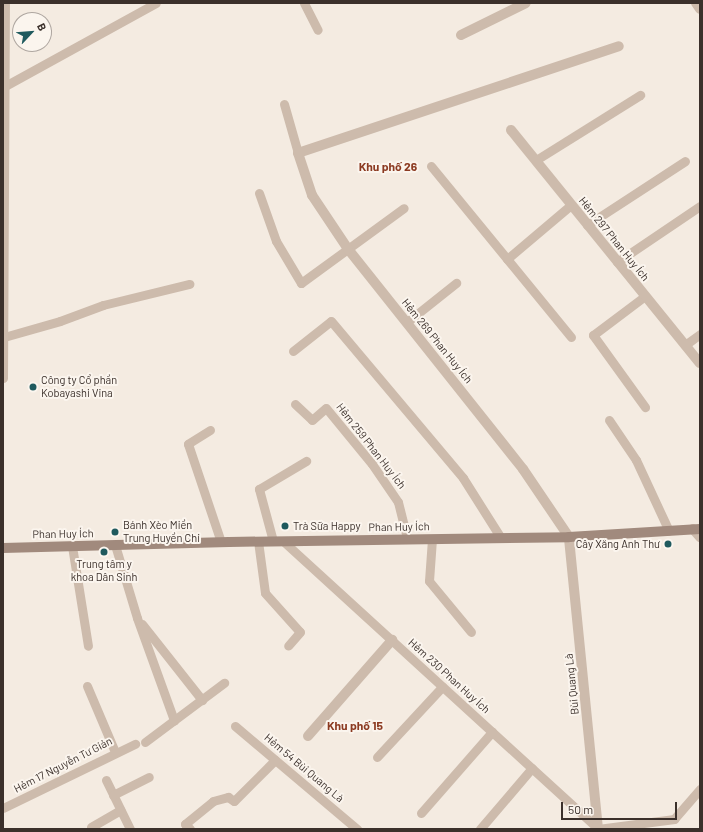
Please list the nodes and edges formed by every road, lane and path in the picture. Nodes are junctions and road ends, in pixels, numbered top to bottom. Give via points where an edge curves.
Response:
1 (5, 3) edge
2 (156, 3) edge
3 (304, 3) edge
4 (526, 3) edge
5 (696, 3) edge
6 (513, 6) edge
7 (700, 9) edge
8 (318, 30) dead end
9 (461, 35) dead end
10 (619, 46) dead end
11 (5, 86) junction
12 (640, 95) dead end
13 (284, 104) dead end
14 (511, 130) dead end
15 (298, 153) junction
16 (536, 160) junction
17 (685, 161) dead end
18 (431, 166) dead end
19 (4, 186) edge
20 (259, 193) dead end
21 (571, 205) junction
22 (700, 206) edge
23 (404, 208) dead end
24 (587, 225) junction
25 (348, 249) junction
26 (507, 259) junction
27 (617, 262) junction
28 (456, 283) dead end
29 (3, 284) edge
30 (189, 284) dead end
31 (645, 296) junction
32 (407, 322) junction
33 (700, 334) edge
34 (4, 337) edge
35 (571, 337) dead end
36 (684, 345) junction
37 (293, 351) dead end
38 (700, 363) edge
39 (3, 372) edge
40 (3, 378) edge
41 (295, 404) dead end
42 (645, 407) dead end
43 (609, 420) dead end
44 (210, 430) dead end
45 (306, 461) dead end
46 (696, 529) edge
47 (669, 531) junction
48 (569, 537) junction
49 (700, 537) edge
50 (501, 538) junction
51 (407, 539) junction
52 (432, 539) junction
53 (258, 541) junction
54 (278, 541) junction
55 (221, 542) junction
56 (115, 545) junction
57 (72, 546) junction
58 (3, 548) edge
59 (137, 618) junction
60 (471, 632) dead end
61 (392, 640) junction
62 (88, 646) dead end
63 (288, 646) dead end
64 (224, 683) dead end
65 (87, 686) dead end
66 (442, 686) junction
67 (202, 700) junction
68 (174, 720) junction
69 (235, 726) dead end
70 (492, 732) junction
71 (308, 736) dead end
72 (145, 742) dead end
73 (135, 744) dead end
74 (115, 752) junction
75 (377, 757) dead end
76 (275, 760) junction
77 (532, 768) junction
78 (149, 776) dead end
79 (106, 780) dead end
80 (700, 789) edge
81 (113, 796) junction
82 (3, 808) edge
83 (120, 810) junction
84 (421, 813) dead end
85 (91, 827) dead end
86 (130, 829) edge
87 (190, 829) edge
88 (357, 829) edge
89 (480, 829) edge
90 (598, 829) edge

1 - 11 lane
2 - 11 lane
3 - 8 lane
4 - 6 street
5 - 7 street
6 - 9 street
10 - 15 street
11 - 19 lane
12 - 16 lane
13 - 15 lane, Hẻm 269 Phan Huy Ích
14 - 16 street, Hẻm 297 Phan Huy Ích
15 - 25 street, Hẻm 269 Phan Huy Ích via 312,194
16 - 21 street, Hẻm 297 Phan Huy Ích
17 - 24 lane
18 - 26 lane
19 - 29 lane
20 - 25 lane via 276,241 301,283
21 - 24 street, Hẻm 297 Phan Huy Ích
21 - 26 lane
22 - 27 lane
23 - 25 lane
24 - 27 street, Hẻm 297 Phan Huy Ích
25 - 32 street, Hẻm 269 Phan Huy Ích
26 - 35 lane
27 - 31 street, Hẻm 297 Phan Huy Ích
28 - 32 lane
29 - 34 lane
30 - 34 lane via 103,305
31 - 36 street, Hẻm 297 Phan Huy Ích
31 - 42 lane via 593,335
32 - 48 street, Hẻm 269 Phan Huy Ích via 523,469
33 - 36 lane
34 - 39 lane
36 - 38 street, Hẻm 297 Phan Huy Ích
37 - 50 lane via 331,321 463,478
39 - 40 lane
41 - 51 lane, Hẻm 259 Phan Huy Ích via 312,420 326,408 398,502
43 - 47 lane via 636,460
44 - 55 lane via 188,444
45 - 54 lane via 258,489
46 - 47 main road, Phan Huy Ích
46 - 49 street
47 - 48 main road, Phan Huy Ích
48 - 50 main road, Phan Huy Ích
48 - 90 street, Bùi Quang Là
50 - 52 main road, Phan Huy Ích
51 - 52 main road, Phan Huy Ích
51 - 54 main road, Phan Huy Ích
52 - 60 lane via 429,580
53 - 54 main road, Phan Huy Ích
53 - 55 main road, Phan Huy Ích
53 - 63 lane via 265,593 300,632
54 - 61 lane, Hẻm 230 Phan Huy Ích
55 - 56 main road, Phan Huy Ích
56 - 57 main road, Phan Huy Ích
56 - 59 lane
57 - 58 main road, Phan Huy Ích
57 - 62 lane
59 - 67 lane
59 - 68 lane
61 - 66 lane, Hẻm 230 Phan Huy Ích
61 - 71 street
64 - 67 lane
65 - 74 lane
66 - 70 lane, Hẻm 230 Phan Huy Ích
66 - 75 lane
67 - 68 lane
68 - 72 lane
69 - 76 lane, Hẻm 54 Bùi Quang Là
70 - 77 lane, Hẻm 230 Phan Huy Ích
70 - 84 lane
73 - 74 lane, Hẻm 17 Nguyễn Tư Giản
74 - 82 lane, Hẻm 17 Nguyễn Tư Giản
76 - 87 lane via 234,801 228,797 213,801 185,824
76 - 88 lane, Hẻm 54 Bùi Quang Là
77 - 89 lane
77 - 90 lane, Hẻm 230 Phan Huy Ích
78 - 81 lane
79 - 81 lane
80 - 90 lane via 674,819
81 - 83 lane
83 - 85 lane
83 - 86 lane

